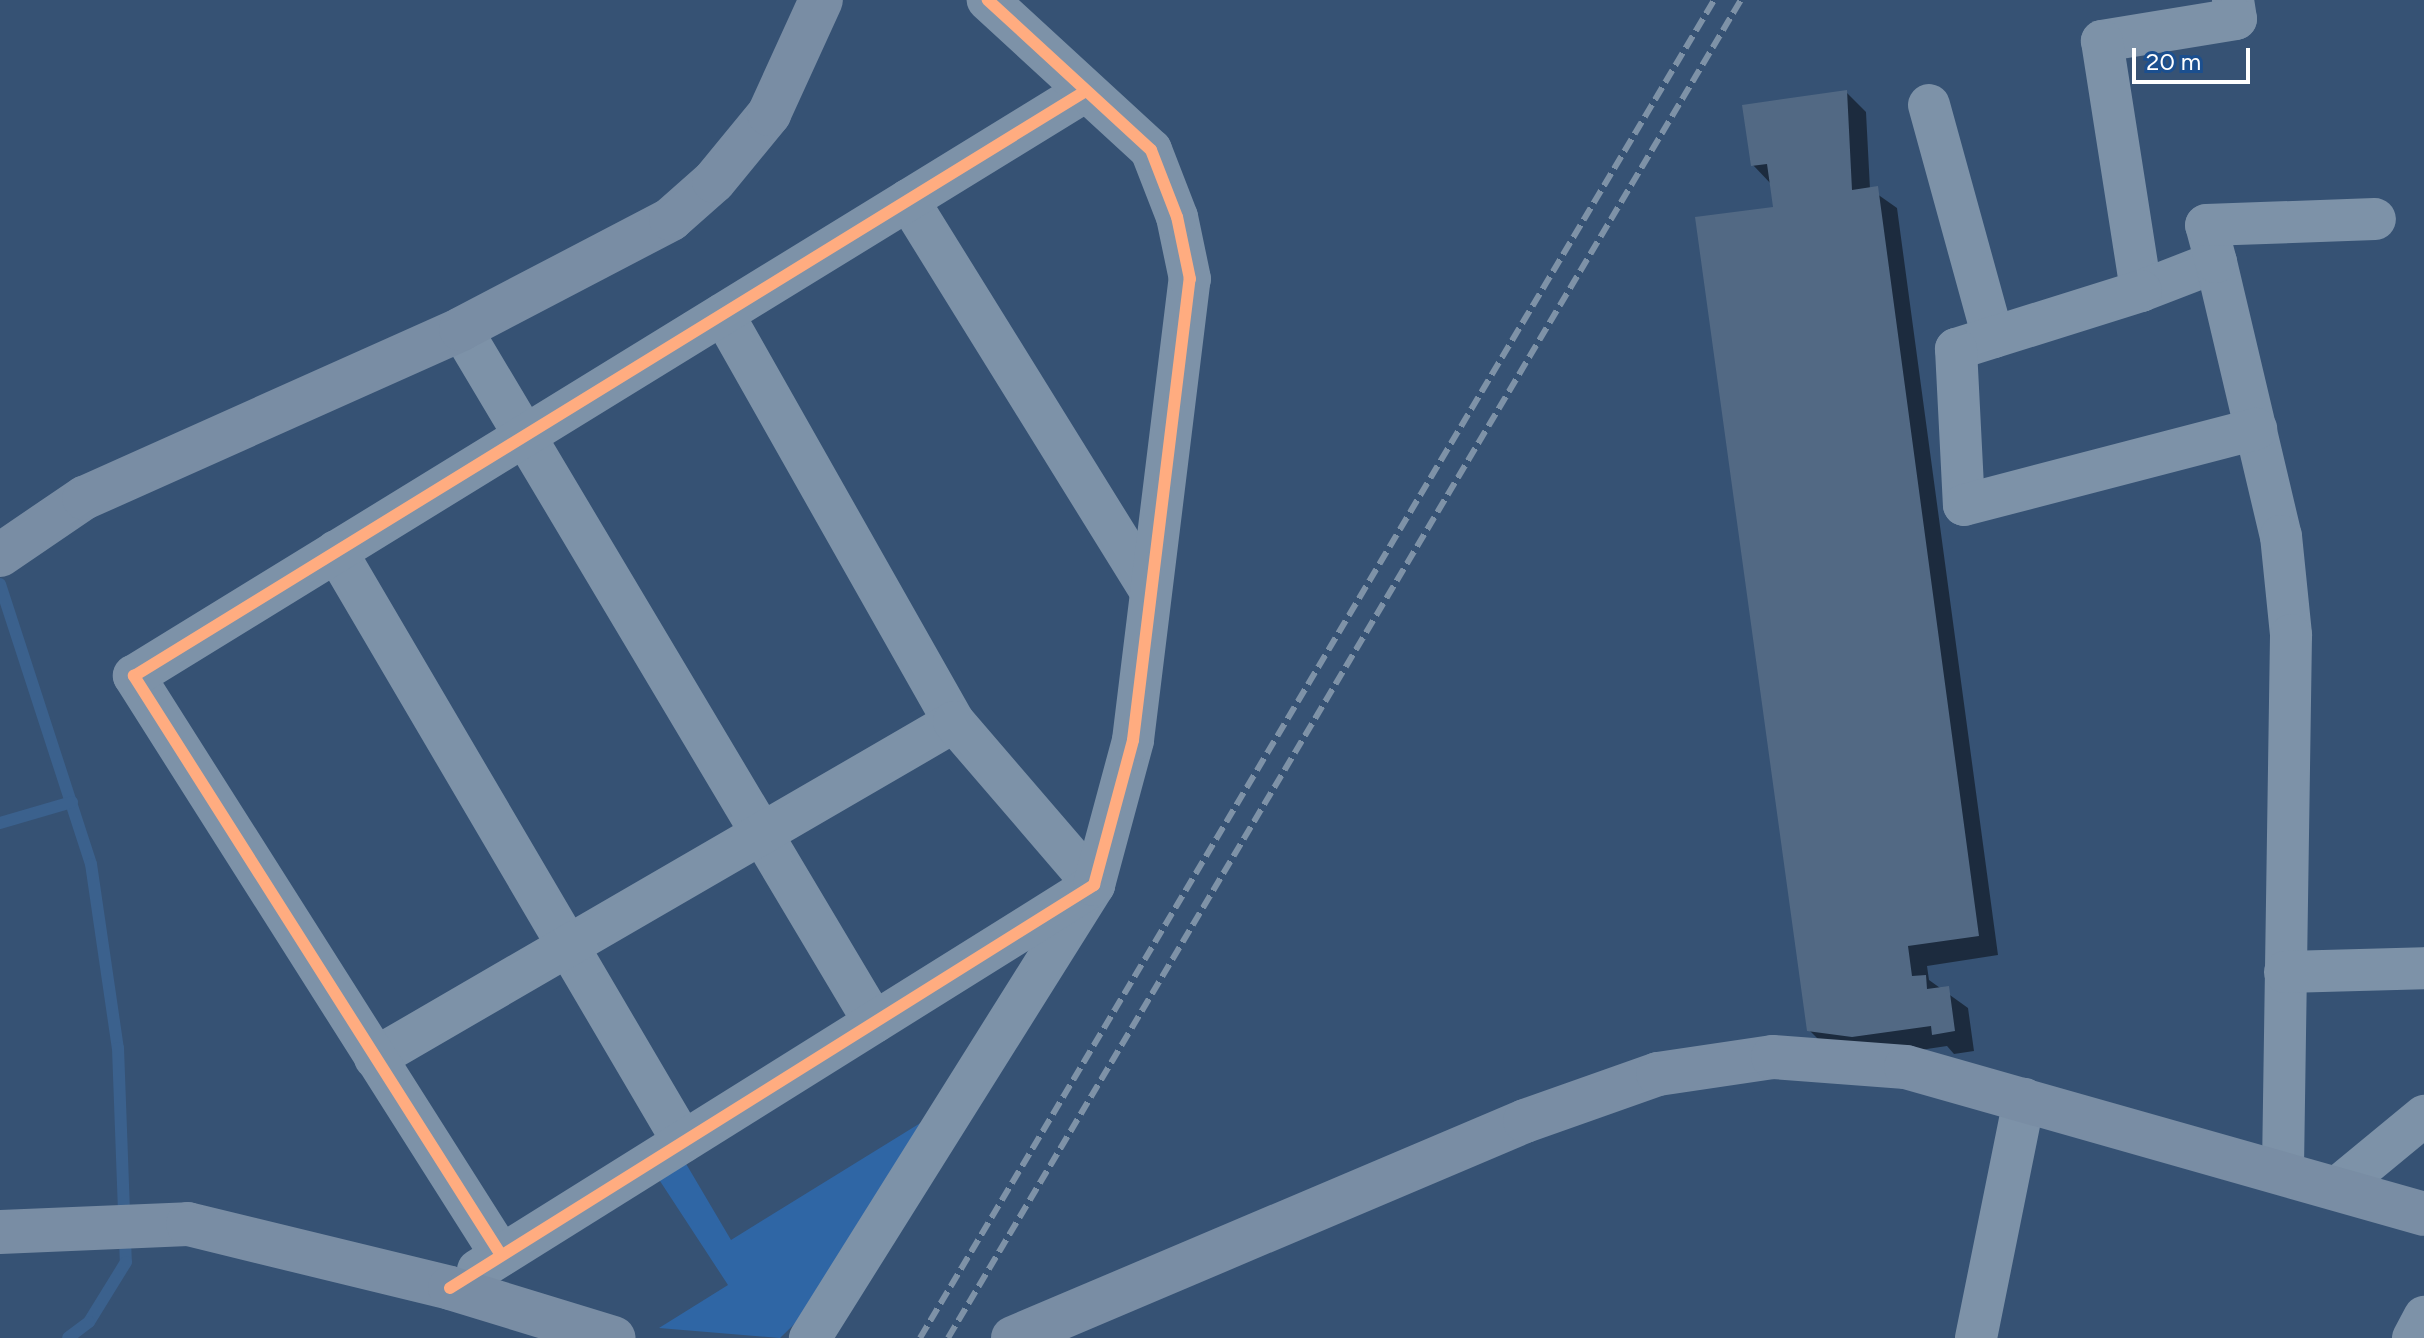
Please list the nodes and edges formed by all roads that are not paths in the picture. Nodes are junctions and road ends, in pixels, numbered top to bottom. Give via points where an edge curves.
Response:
1 (821, 0) edge
2 (988, 0) edge
3 (2233, 0) edge
4 (1084, 92) junction
5 (1929, 105) dead end
6 (908, 200) junction
7 (2375, 219) dead end
8 (2216, 262) junction
9 (2141, 291) junction
10 (723, 314) junction
11 (461, 329) junction
12 (1993, 337) junction
13 (2256, 429) junction
14 (525, 435) junction
15 (7, 550) edge
16 (336, 551) junction
17 (1149, 588) junction
18 (954, 722) junction
19 (762, 832) junction
20 (1094, 885) junction
21 (570, 950) junction
22 (2424, 968) edge
23 (2285, 972) junction
24 (874, 1022) junction
25 (375, 1058) junction
26 (2024, 1099) junction
27 (2424, 1116) edge
28 (683, 1142) junction
29 (2283, 1170) junction
30 (2338, 1187) junction
31 (2424, 1214) edge
32 (0, 1232) edge
33 (501, 1255) junction
34 (450, 1288) junction
35 (2424, 1317) edge
36 (614, 1338) edge
37 (810, 1338) edge
38 (1013, 1338) edge
39 (1976, 1338) edge
40 (2413, 1338) edge

1 - 11 street via 769,114 714,181 623,250
2 - 4 street
3 - 9 street via 2236,19 2102,41
4 - 6 street
4 - 17 street via 1151,150 1177,217 1190,279
5 - 12 street
6 - 10 street
6 - 17 street
7 - 8 street via 2206,225
8 - 9 street
8 - 13 street
9 - 12 street
10 - 14 street
10 - 18 street
11 - 14 street
11 - 15 street via 84,498
12 - 13 street via 1956,349 1964,505
13 - 23 street via 2281,536 2291,635
14 - 16 street
14 - 19 street
16 - 21 street
16 - 25 street via 134,676
17 - 20 street via 1133,740
18 - 19 street
18 - 20 street
19 - 21 street
19 - 24 street
20 - 24 street
20 - 37 street
21 - 25 street
21 - 28 street
22 - 23 street
23 - 29 street
24 - 28 street
25 - 33 street
26 - 29 street
26 - 38 street via 1906,1067 1788,1058 1658,1074 1525,1121
26 - 39 street
27 - 30 street
28 - 33 street
29 - 30 street
30 - 31 street
32 - 34 street via 188,1224
33 - 34 street
34 - 36 street
35 - 40 street

